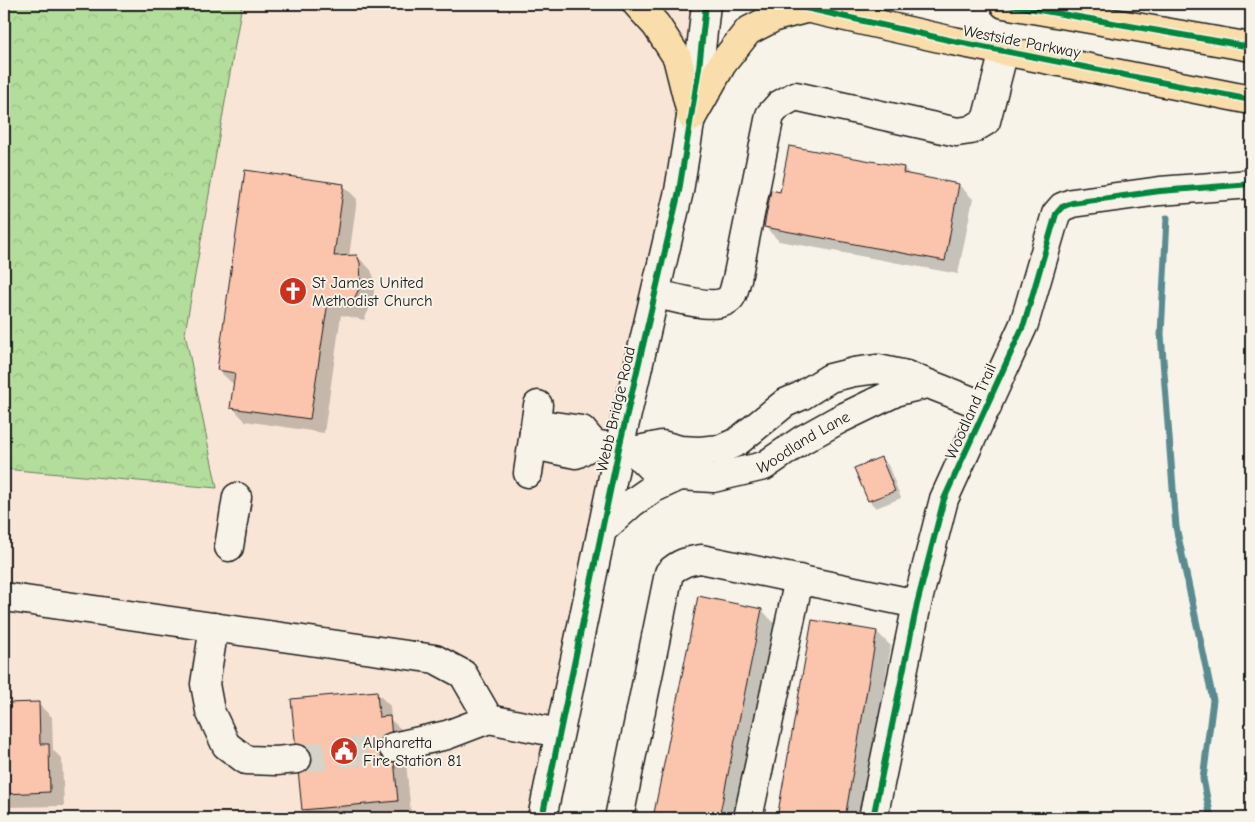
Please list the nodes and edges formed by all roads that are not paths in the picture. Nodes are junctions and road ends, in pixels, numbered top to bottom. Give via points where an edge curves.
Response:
1 (637, 4) edge
2 (706, 4) edge
3 (1004, 4) edge
4 (799, 6) edge
5 (1251, 47) edge
6 (1004, 51) junction
7 (1251, 100) edge
8 (692, 117) junction
9 (1251, 184) edge
10 (656, 294) junction
11 (927, 384) junction
12 (802, 396) junction
13 (538, 405) dead end
14 (987, 407) junction
15 (821, 429) junction
16 (534, 433) junction
17 (616, 447) junction
18 (528, 473) dead end
19 (680, 476) junction
20 (237, 498) dead end
21 (602, 530) junction
22 (229, 546) dead end
23 (799, 579) junction
24 (4, 597) edge
25 (917, 604) junction
26 (214, 627) junction
27 (489, 719) junction
28 (559, 733) junction
29 (393, 747) tunnel mouth
30 (297, 759) tunnel mouth
31 (542, 818) edge
32 (619, 818) edge
33 (748, 818) edge
34 (873, 818) edge

1 - 8 main road via 656,25 677,57
2 - 8 street, Webb Bridge Road
3 - 5 main road, Westside Parkway
4 - 6 main road, Westside Parkway
4 - 8 main road via 748,31 722,64
6 - 7 main road, Westside Parkway
6 - 10 street via 986,121 971,130 957,132 795,96 779,105 770,115 731,298 711,305
8 - 10 street, Webb Bridge Road
9 - 14 street, Woodland Trail via 1160,191 1062,206 1056,214 1024,324
10 - 17 street, Webb Bridge Road
11 - 12 street via 878,369 830,378
11 - 14 street
11 - 15 street, Woodland Lane via 898,391
12 - 15 street
12 - 17 street via 785,403 737,442 721,449
13 - 16 street
14 - 25 street, Woodland Trail via 944,499
15 - 19 street, Woodland Lane via 764,466 713,478
16 - 17 street via 542,447 576,454
16 - 18 street
17 - 19 street, Woodland Lane via 652,468
17 - 21 street, Webb Bridge Road
19 - 21 street via 652,488
20 - 22 street
21 - 28 street, Webb Bridge Road
23 - 25 street
23 - 32 street via 701,559 684,562 669,573
23 - 33 street
24 - 26 street
25 - 34 street, Woodland Trail
26 - 27 street via 435,659 463,674
26 - 30 street via 205,684 210,711 226,745 246,760
27 - 28 street
27 - 29 street via 447,735
28 - 31 street, Webb Bridge Road

